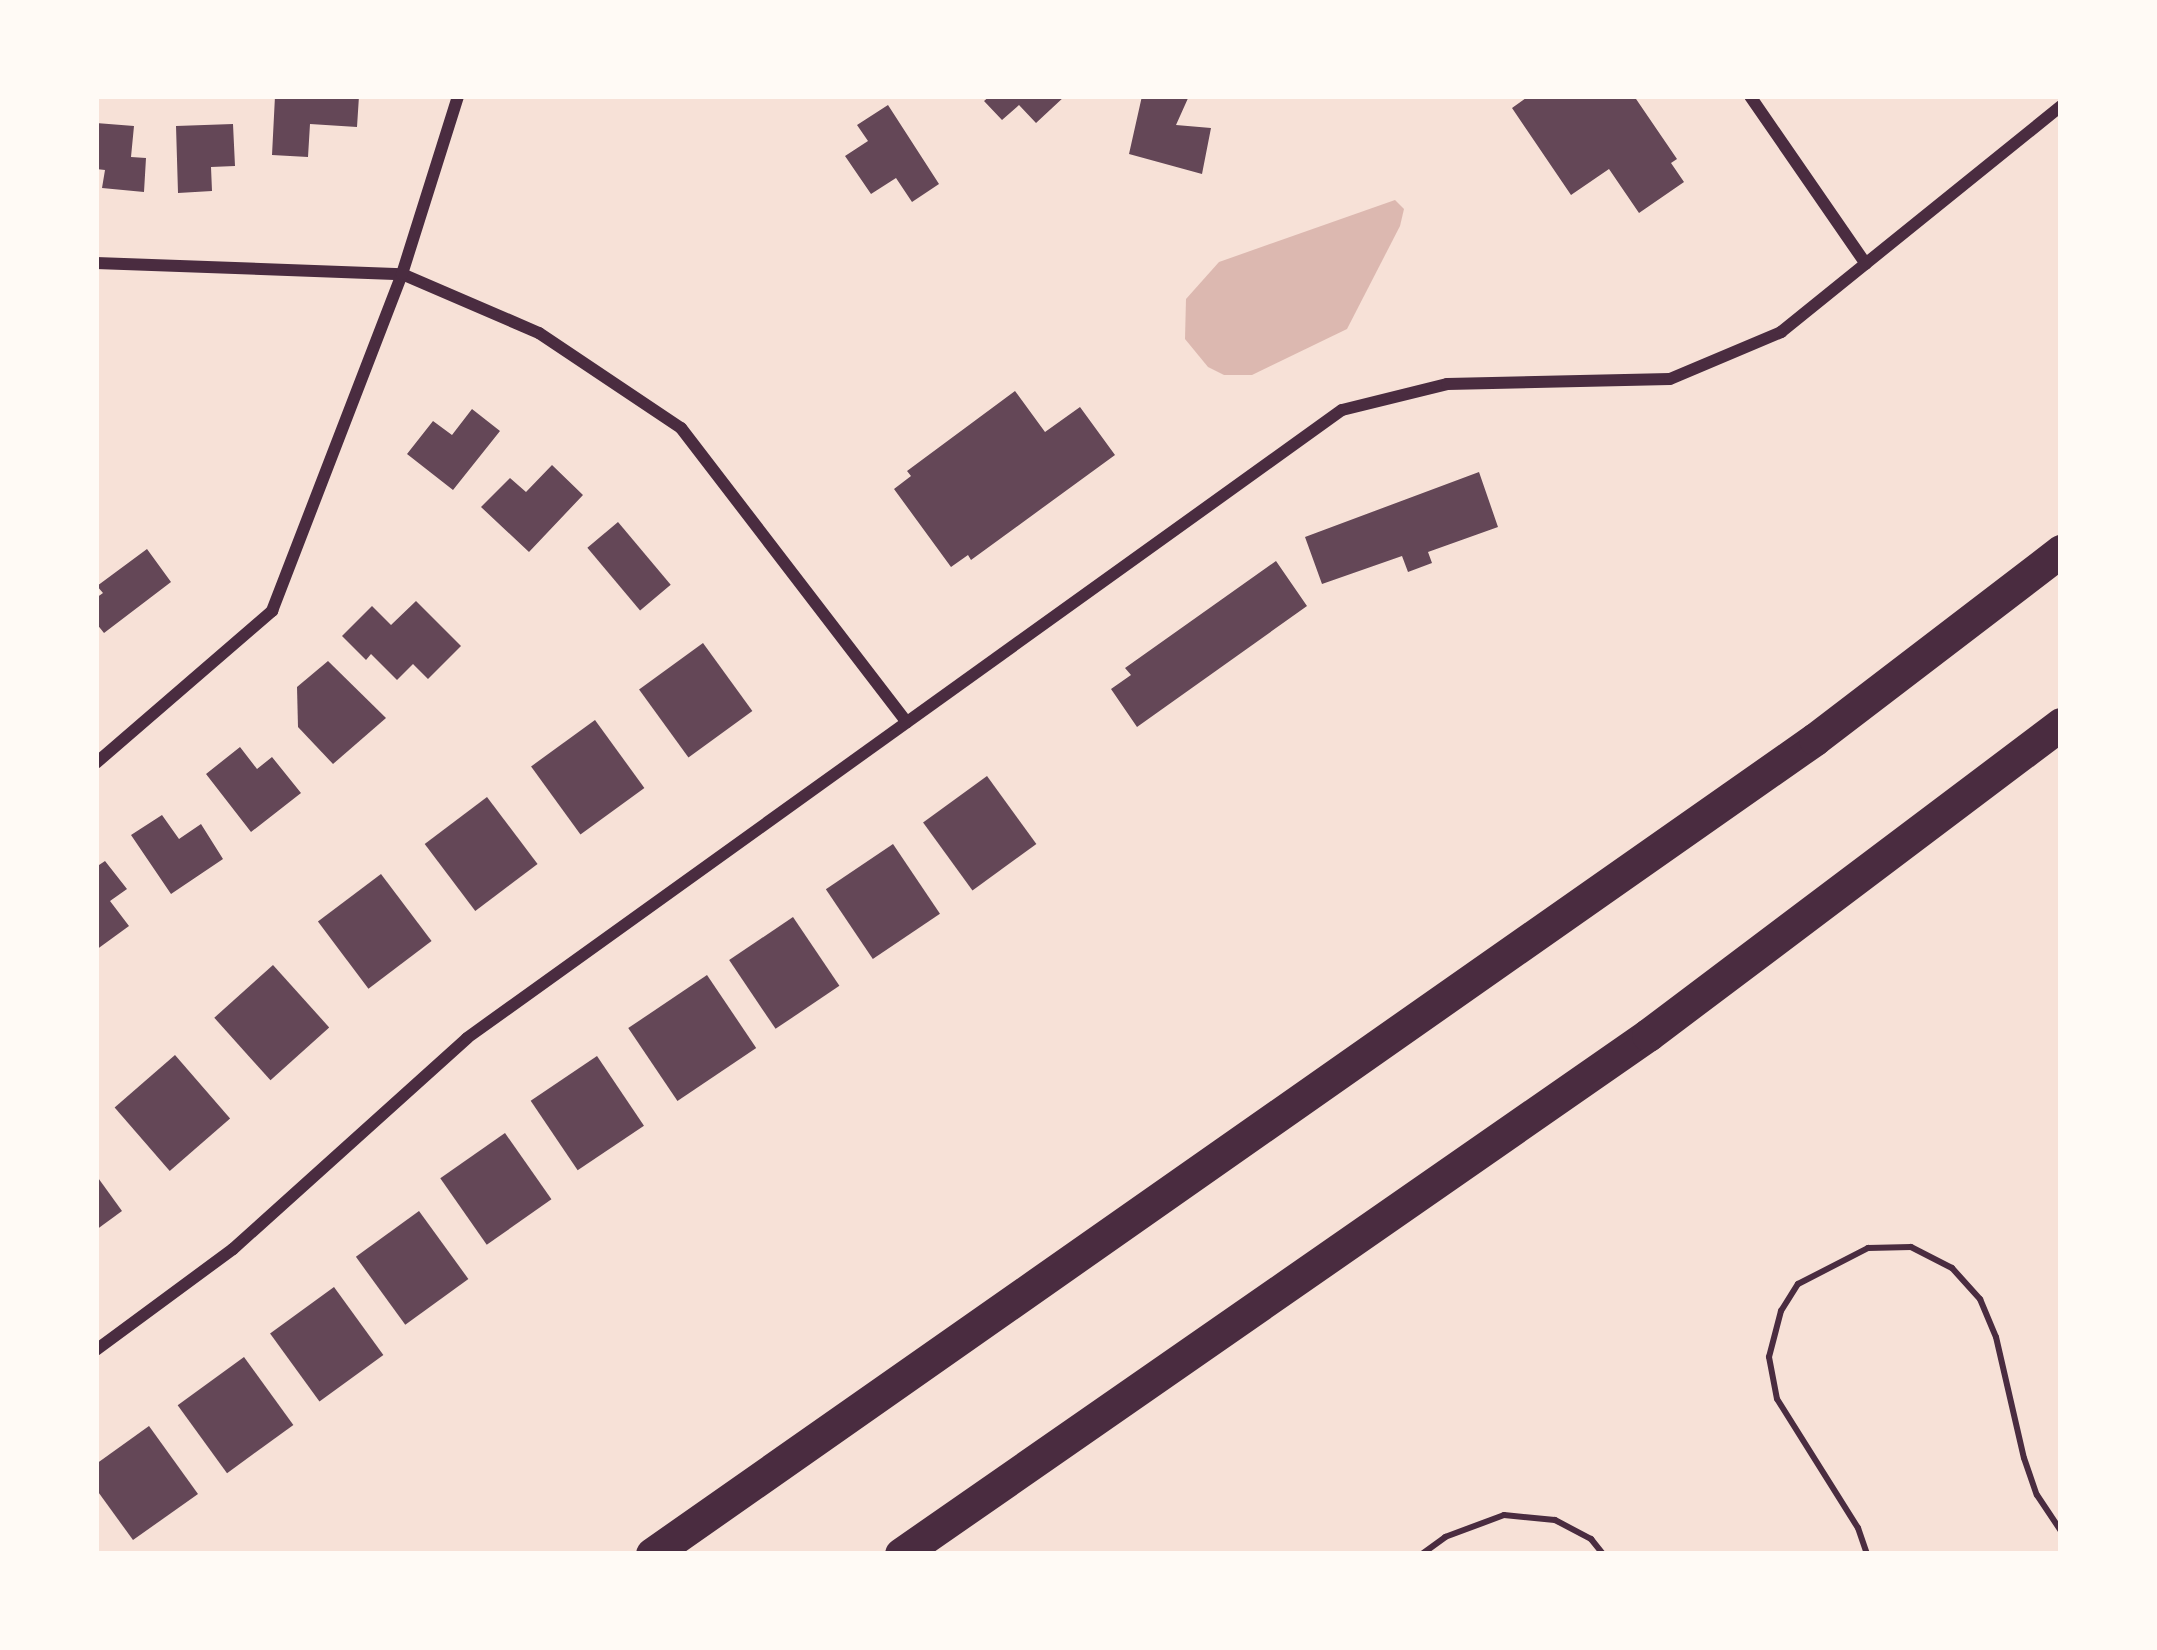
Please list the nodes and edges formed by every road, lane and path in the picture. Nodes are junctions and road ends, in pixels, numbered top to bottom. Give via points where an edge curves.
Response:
1 (458, 96) edge
2 (1750, 96) edge
3 (2061, 106) edge
4 (96, 263) edge
5 (1866, 264) junction
6 (402, 274) junction
7 (2061, 551) edge
8 (907, 722) junction
9 (2061, 724) edge
10 (96, 764) edge
11 (96, 1350) edge
12 (2061, 1531) edge
13 (652, 1554) edge
14 (901, 1554) edge
15 (1422, 1554) edge
16 (1603, 1554) edge
17 (1867, 1554) edge

1 - 6 street
2 - 5 street
3 - 5 street
4 - 6 street
5 - 8 street via 1781,332 1670,379 1447,384 1342,410
6 - 8 street via 539,333 681,428
6 - 10 street via 272,611
7 - 13 highway via 1815,740
8 - 11 street via 467,1038 233,1249
9 - 14 highway via 1648,1035
12 - 17 path via 2037,1495 1980,1299 1952,1268 1912,1247 1868,1248 1798,1284 1780,1310 1768,1357 1777,1399
15 - 16 path via 1504,1515 1555,1520

